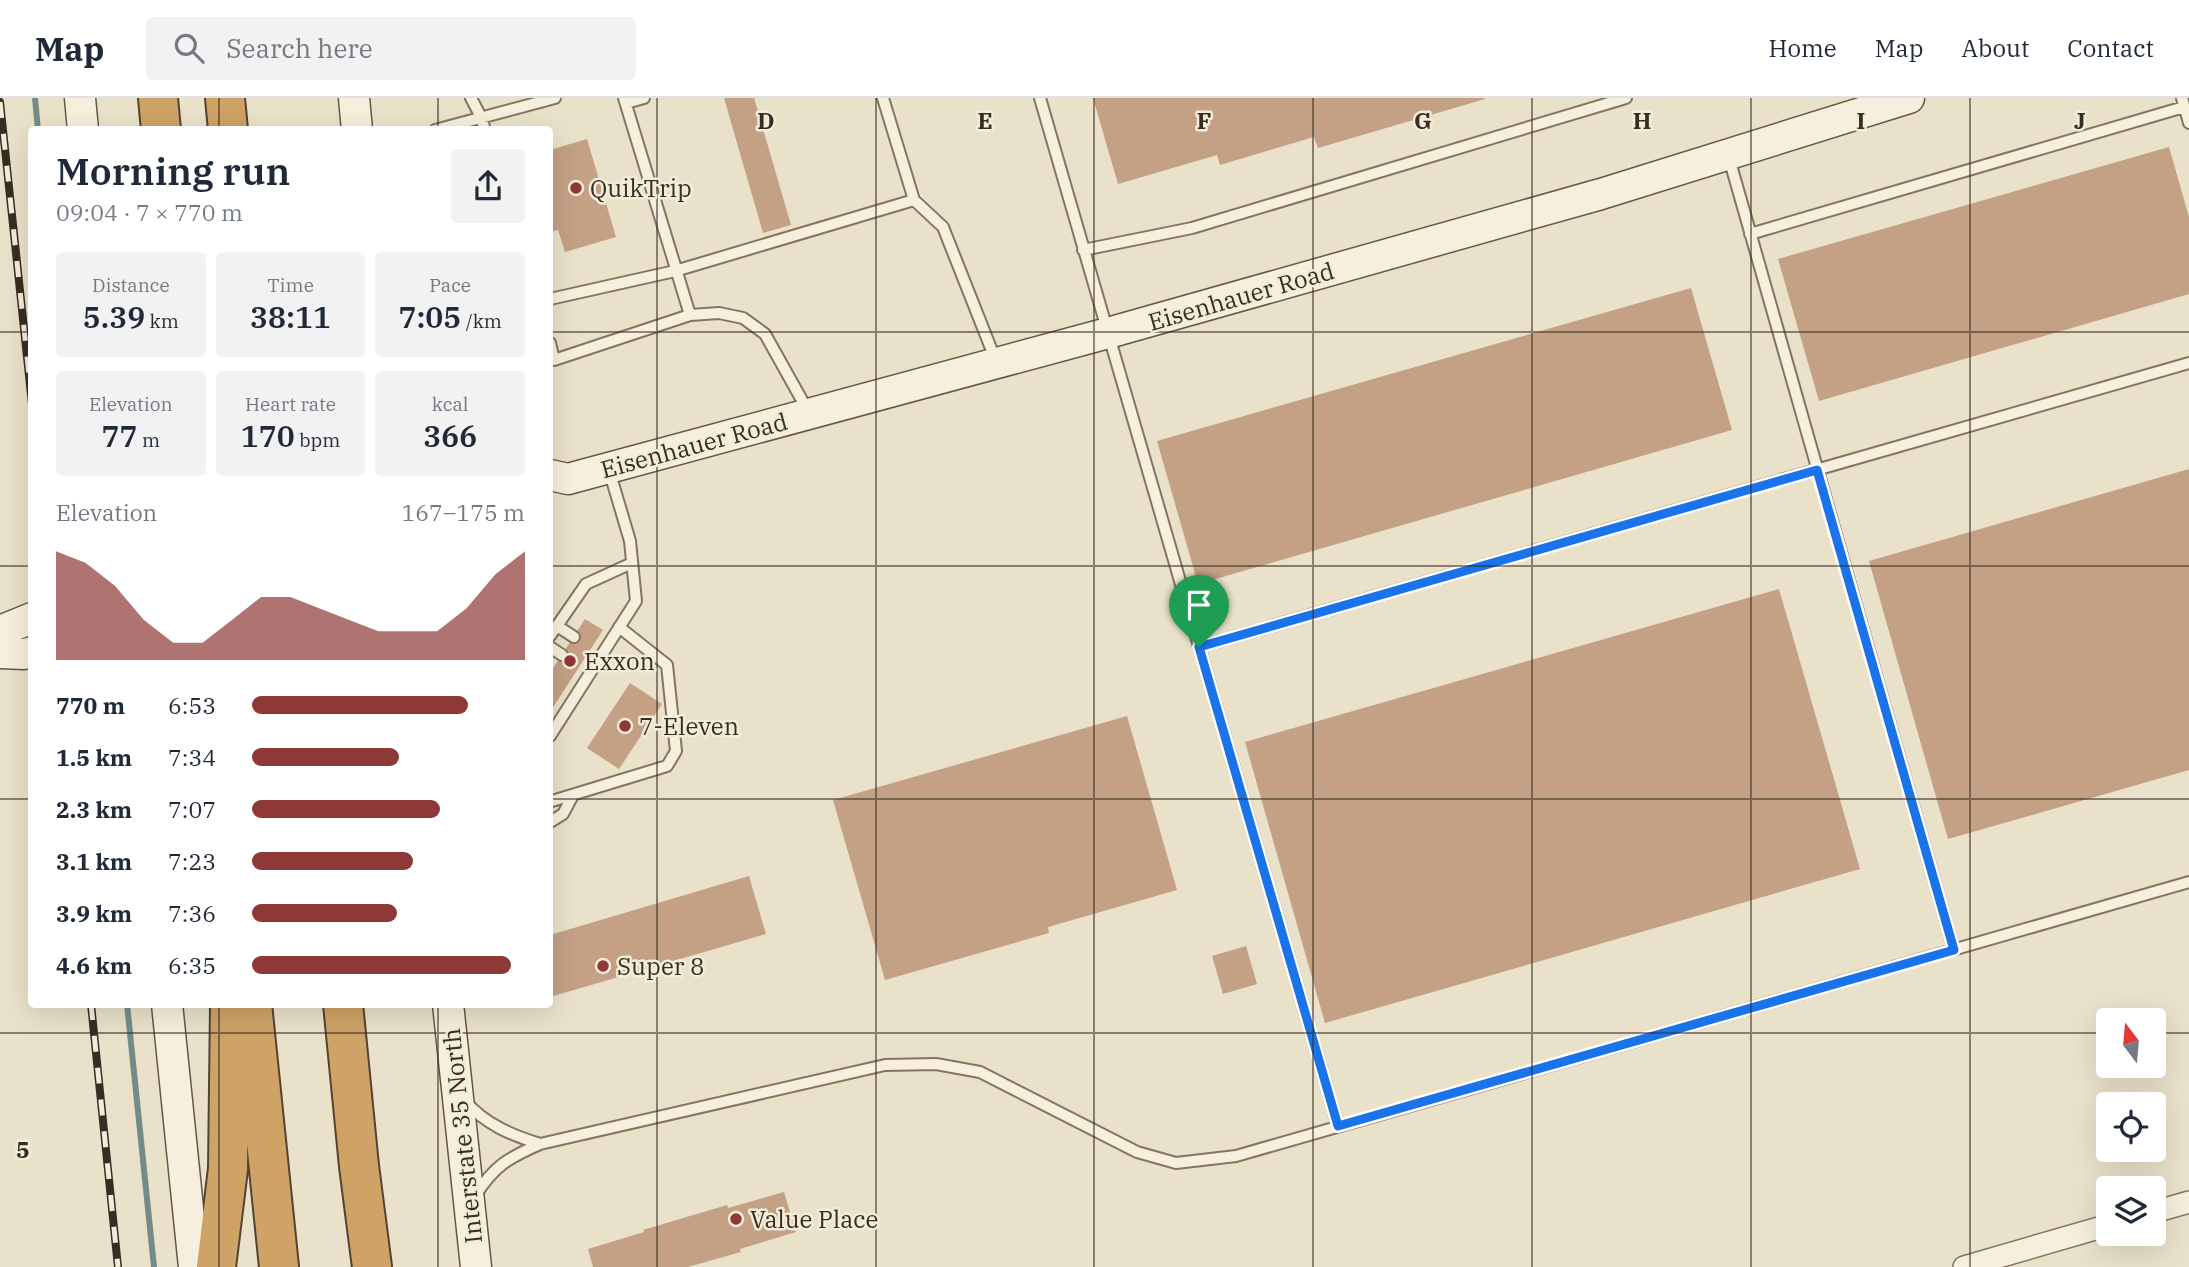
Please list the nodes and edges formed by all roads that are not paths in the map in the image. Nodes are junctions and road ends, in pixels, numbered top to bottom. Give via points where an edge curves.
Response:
1 (80, 98) edge
2 (158, 98) edge
3 (225, 98) edge
4 (251, 98) edge
5 (354, 98) edge
6 (471, 98) edge
7 (555, 98) edge
8 (644, 98) edge
9 (883, 98) edge
10 (1040, 98) edge
11 (1626, 98) edge
12 (1909, 98) edge
13 (625, 101) edge
14 (1879, 103) edge
15 (2183, 103) edge
16 (481, 117) junction
17 (2189, 123) edge
18 (83, 126) edge
19 (161, 126) edge
20 (228, 126) edge
21 (254, 126) edge
22 (357, 126) edge
23 (449, 126) edge
24 (484, 126) edge
25 (1728, 155) junction
26 (914, 200) junction
27 (1750, 234) junction
28 (1083, 250) junction
29 (675, 271) junction
30 (553, 298) edge
31 (690, 315) junction
32 (1108, 333) junction
33 (553, 359) edge
34 (997, 363) junction
35 (2189, 363) edge
36 (810, 415) junction
37 (608, 468) junction
38 (1817, 470) junction
39 (553, 490) edge
40 (632, 563) junction
41 (557, 626) junction
42 (619, 627) junction
43 (553, 632) edge
44 (574, 637) dead end
45 (1199, 647) junction
46 (553, 649) edge
47 (562, 655) dead end
48 (566, 687) dead end
49 (576, 694) junction
50 (554, 706) dead end
51 (564, 713) junction
52 (553, 730) edge
53 (572, 796) junction
54 (553, 801) edge
55 (553, 820) edge
56 (2189, 882) edge
57 (1954, 950) junction
58 (167, 1008) edge
59 (230, 1008) edge
60 (252, 1008) edge
61 (320, 1008) edge
62 (343, 1008) edge
63 (449, 1008) edge
64 (458, 1093) junction
65 (1338, 1126) junction
66 (540, 1144) junction
67 (2189, 1202) edge
68 (469, 1204) junction
69 (2166, 1209) edge
70 (2096, 1229) edge
71 (194, 1267) edge
72 (216, 1267) edge
73 (279, 1267) edge
74 (345, 1267) edge
75 (372, 1267) edge
76 (476, 1267) edge
77 (1964, 1267) edge

1 - 18 main road
2 - 19 highway
3 - 20 highway
4 - 21 highway
5 - 22 main road
6 - 16 lane
7 - 16 lane
8 - 13 lane
9 - 26 lane
10 - 28 lane
11 - 28 lane via 1192,228
12 - 14 main road, Eisenhauer Road
13 - 29 lane
14 - 25 main road, Eisenhauer Road
15 - 17 lane
15 - 27 lane
16 - 23 lane
16 - 24 lane
25 - 27 lane
25 - 32 main road, Eisenhauer Road
26 - 29 lane
26 - 34 lane via 943,227
27 - 38 lane
28 - 32 lane
29 - 30 lane
29 - 31 lane
31 - 33 lane
31 - 36 lane via 719,313 743,318 765,334
32 - 34 main road, Eisenhauer Road
32 - 45 lane
34 - 36 main road, Eisenhauer Road
35 - 38 lane
36 - 37 main road, Eisenhauer Road
37 - 39 main road, Eisenhauer Road
37 - 40 lane
38 - 45 lane
38 - 57 lane
40 - 41 lane via 586,584
40 - 42 lane via 636,601
41 - 43 lane
41 - 44 lane
42 - 49 lane via 596,651
42 - 53 lane via 667,665 676,751 667,766
45 - 65 lane
46 - 47 lane
48 - 49 lane
49 - 51 lane
50 - 51 lane
51 - 52 lane
53 - 54 lane
53 - 55 lane via 563,814
56 - 57 lane
57 - 65 lane
58 - 71 main road
59 - 72 highway via 228,1170
60 - 73 highway
61 - 74 highway
62 - 75 highway
63 - 64 main road, Interstate 35 North
64 - 66 lane via 496,1127
64 - 68 main road, Interstate 35 North
65 - 66 lane via 1236,1156 1176,1163 1137,1152 980,1072 936,1064 885,1065
66 - 68 lane via 499,1165
67 - 69 street
68 - 76 main road, Interstate 35 North
70 - 77 street

